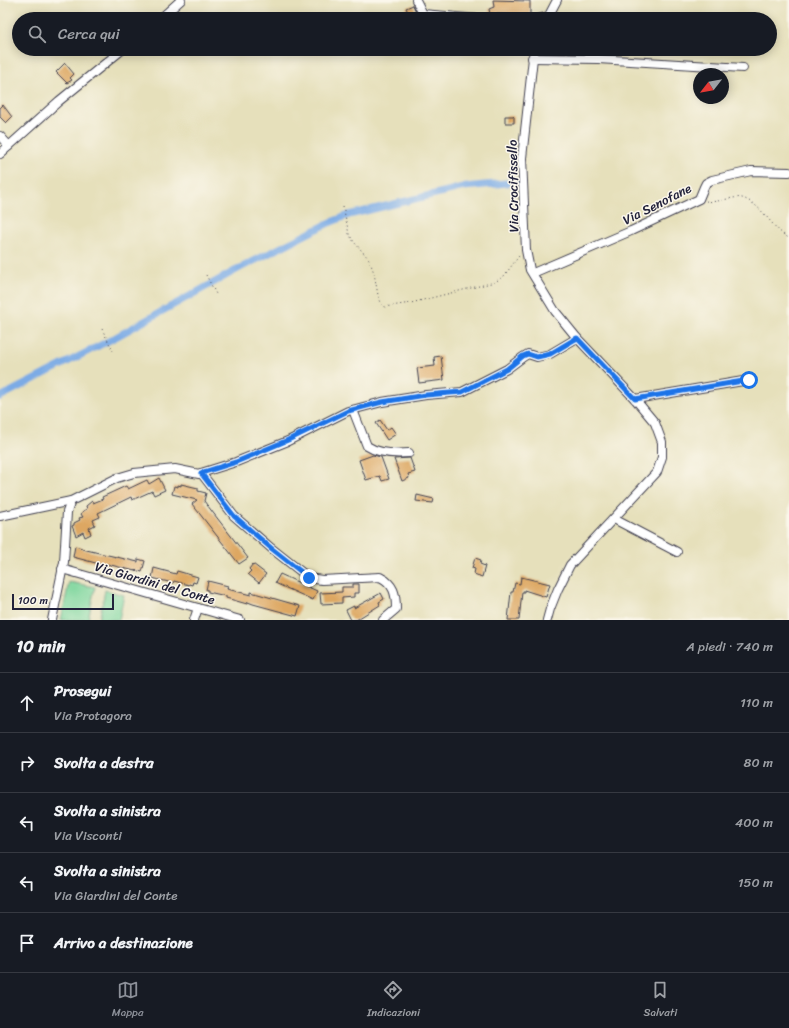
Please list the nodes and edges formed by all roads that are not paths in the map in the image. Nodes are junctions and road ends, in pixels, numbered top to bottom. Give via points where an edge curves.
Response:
1 (181, 0) edge
2 (416, 0) edge
3 (557, 0) edge
4 (168, 12) edge
5 (422, 12) edge
6 (551, 12) edge
7 (114, 56) edge
8 (532, 58) joint
9 (743, 68) dead end
10 (0, 136) edge
11 (9, 146) junction
12 (0, 154) edge
13 (789, 172) edge
14 (533, 273) junction
15 (577, 338) junction
16 (749, 380) dead end
17 (635, 399) junction
18 (353, 410) junction
19 (410, 453) dead end
20 (201, 473) junction
21 (71, 501) junction
22 (0, 516) edge
23 (614, 519) junction
24 (677, 552) dead end
25 (62, 569) junction
26 (198, 608) junction
27 (52, 620) edge
28 (194, 620) edge
29 (240, 620) edge
30 (383, 620) edge
31 (547, 620) edge

1 - 4 street
2 - 5 street
3 - 6 street
7 - 11 street
8 - 9 street via 598,59
8 - 14 street, Via Crocifissello via 522,158 527,252 530,270
10 - 11 street
11 - 12 street
13 - 14 street, Via Senofane via 752,171 712,180 706,183 699,199
14 - 15 street, Via Crocifissello via 555,311
15 - 17 street, Via Crocifissello
15 - 18 street via 550,354 537,357 528,354 523,356 507,369 462,392 382,402
16 - 17 street
17 - 23 street, Via Crocifissello via 655,423 662,442 662,457 658,472
18 - 19 street via 367,446 391,454
18 - 20 street via 236,462
20 - 21 street via 175,469 134,473 117,478
20 - 30 street via 234,516 309,578 322,580 380,577 388,581 395,592 396,609
21 - 22 street
21 - 25 street via 67,512
23 - 24 street
23 - 31 street, Via Crocifissello via 570,565
25 - 26 street, Via Giardini del Conte
25 - 27 street
26 - 28 street
26 - 29 street, Via Giardini del Conte

